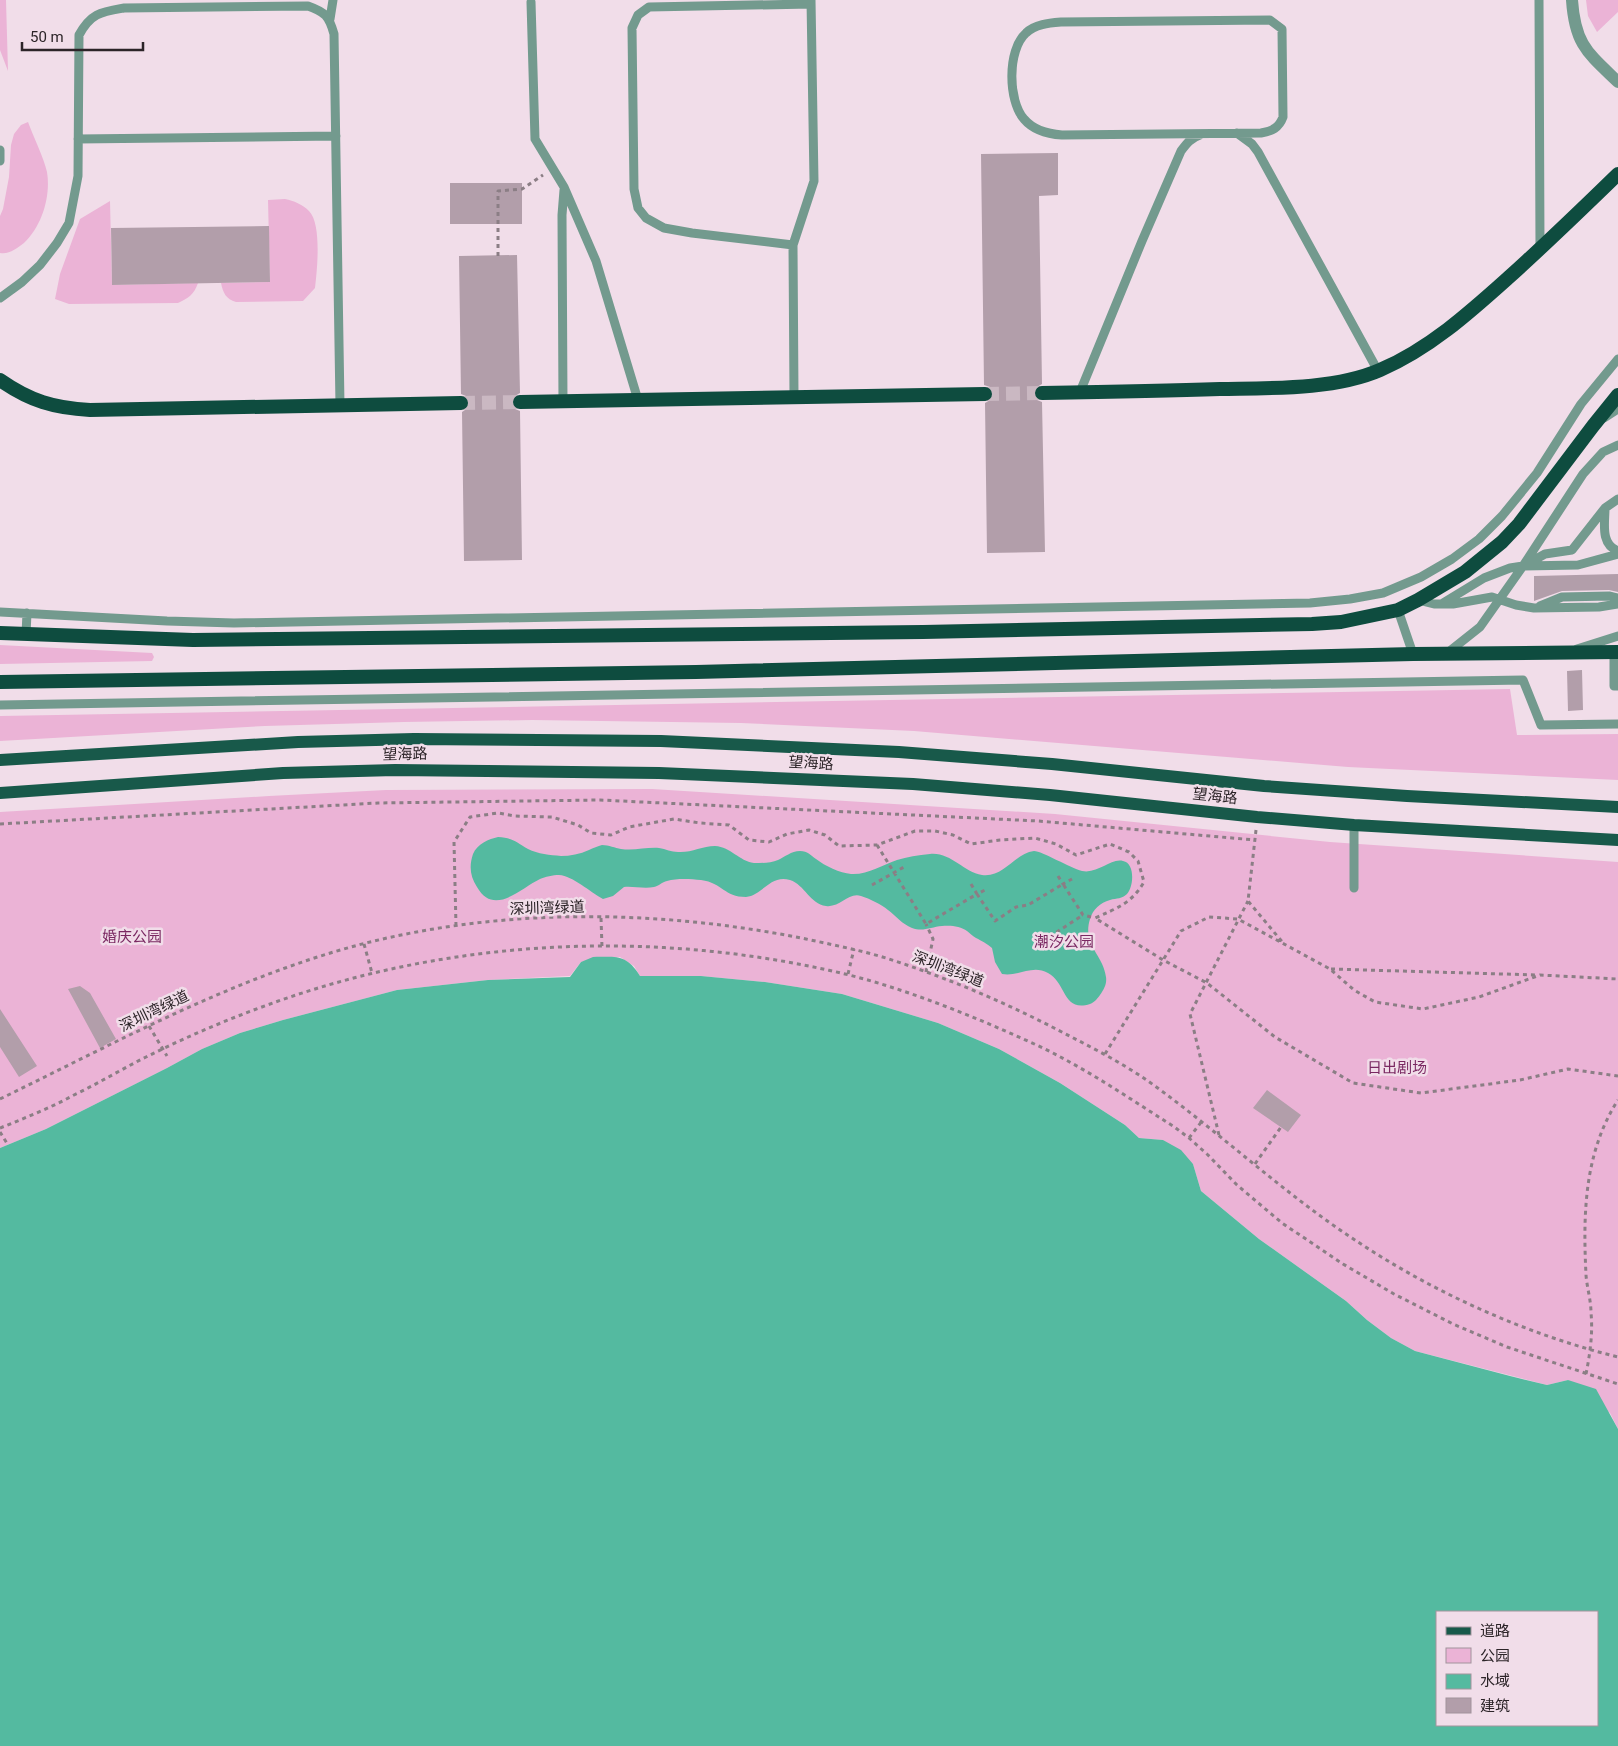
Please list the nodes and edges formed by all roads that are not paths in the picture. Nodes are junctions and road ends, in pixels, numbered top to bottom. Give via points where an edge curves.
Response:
1 (333, 0) edge
2 (1539, 0) edge
3 (1572, 0) edge
4 (531, 2) dead end
5 (811, 2) edge
6 (330, 19) junction
7 (1618, 82) edge
8 (1236, 133) junction
9 (1204, 134) junction
10 (336, 136) junction
11 (78, 139) junction
12 (0, 150) edge
13 (0, 161) edge
14 (1618, 174) edge
15 (564, 187) junction
16 (793, 245) junction
17 (1540, 249) junction
18 (0, 298) edge
19 (1618, 359) edge
20 (1378, 371) junction
21 (0, 380) edge
22 (1080, 392) junction
23 (1042, 393) tunnel mouth
24 (984, 394) tunnel mouth
25 (1618, 395) edge
26 (794, 397) junction
27 (638, 400) junction
28 (520, 402) tunnel mouth
29 (563, 402) junction
30 (461, 403) tunnel mouth
31 (340, 405) junction
32 (1618, 409) edge
33 (1593, 426) junction
34 (1618, 445) edge
35 (1618, 499) edge
36 (1604, 508) junction
37 (1618, 552) edge
38 (1523, 566) junction
39 (1500, 598) junction
40 (1618, 598) edge
41 (1418, 600) junction
42 (1440, 604) junction
43 (1618, 604) edge
44 (1534, 608) junction
45 (1398, 610) junction
46 (0, 612) edge
47 (27, 613) junction
48 (0, 633) edge
49 (26, 634) junction
50 (1618, 636) edge
51 (1616, 652) edge
52 (1565, 653) junction
53 (1413, 654) junction
54 (1446, 654) junction
55 (0, 682) edge
56 (1618, 686) edge
57 (0, 705) edge
58 (1618, 724) edge
59 (0, 760) edge
60 (0, 793) edge
61 (1618, 807) edge
62 (1354, 825) junction
63 (1618, 840) edge
64 (1354, 888) dead end

1 - 6 lane
2 - 17 lane
3 - 7 street via 1575,29 1581,43
4 - 15 lane via 535,139
5 - 16 lane via 814,182
5 - 16 lane via 649,8 638,15 632,28 634,189 638,208 646,218 664,228
6 - 10 lane via 336,52
6 - 11 lane via 320,10 308,6 124,8 103,12 87,21 79,35
8 - 9 lane
8 - 9 lane via 1275,130 1283,117 1282,29 1270,20 1051,23 1032,28 1016,48 1012,62 1015,101 1025,120 1042,132 1062,136
8 - 20 lane via 1258,152
9 - 22 lane via 1186,143 1181,151
10 - 11 lane
10 - 31 lane
11 - 18 lane via 78,176 69,223 40,265
12 - 13 lane
14 - 17 highway
15 - 27 lane via 596,261
15 - 29 lane
16 - 26 lane
17 - 20 highway via 1433,340
19 - 47 lane via 1581,404 1537,473 1479,539 1421,577 1383,593 1350,599 1310,603 234,623
20 - 22 highway via 1342,381 1294,387
21 - 31 highway via 27,397 70,409
22 - 23 highway
24 - 26 highway
25 - 33 highway
26 - 27 highway
27 - 29 highway
28 - 29 highway
30 - 31 highway
32 - 33 lane
33 - 41 highway via 1502,542 1465,572
34 - 38 lane via 1603,452 1590,465
35 - 36 lane
36 - 37 lane via 1605,538
36 - 38 lane via 1572,550 1545,554
37 - 38 lane via 1578,565
38 - 39 lane
38 - 42 lane via 1484,578
39 - 42 lane
39 - 44 lane
39 - 54 lane via 1480,627
40 - 44 lane via 1562,597
41 - 42 lane
41 - 45 highway
43 - 44 lane
45 - 49 highway via 1341,622 1312,624 923,632 194,640
45 - 53 lane
46 - 47 lane
47 - 49 lane
48 - 49 highway
50 - 52 lane
51 - 52 highway
51 - 56 lane via 1614,686
52 - 54 highway
53 - 54 highway
53 - 55 highway via 696,672
57 - 58 lane via 1523,680 1541,725
59 - 61 main road, 望海路 via 298,742 661,740 899,752 1273,787
60 - 62 main road, 望海路 via 283,773 396,770 659,772 913,784
62 - 63 main road, 望海路
62 - 64 lane

